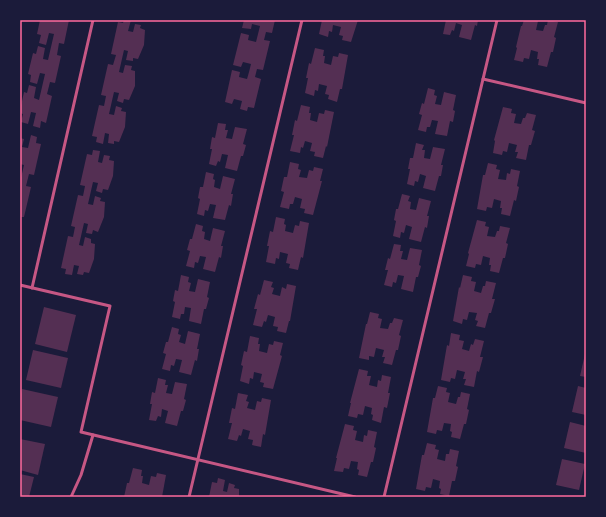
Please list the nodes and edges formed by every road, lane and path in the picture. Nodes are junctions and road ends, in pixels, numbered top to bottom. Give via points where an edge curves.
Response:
1 (93, 20) edge
2 (302, 20) edge
3 (496, 20) edge
4 (483, 78) junction
5 (586, 103) edge
6 (20, 285) edge
7 (32, 288) junction
8 (93, 435) junction
9 (198, 460) junction
10 (72, 497) edge
11 (189, 497) edge
12 (356, 497) edge
13 (384, 497) edge

1 - 7 lane
2 - 9 lane
3 - 4 lane
4 - 5 lane
4 - 13 lane
6 - 7 lane
7 - 8 lane via 110,306 80,432
8 - 9 lane
8 - 10 lane
9 - 11 lane
9 - 12 lane

